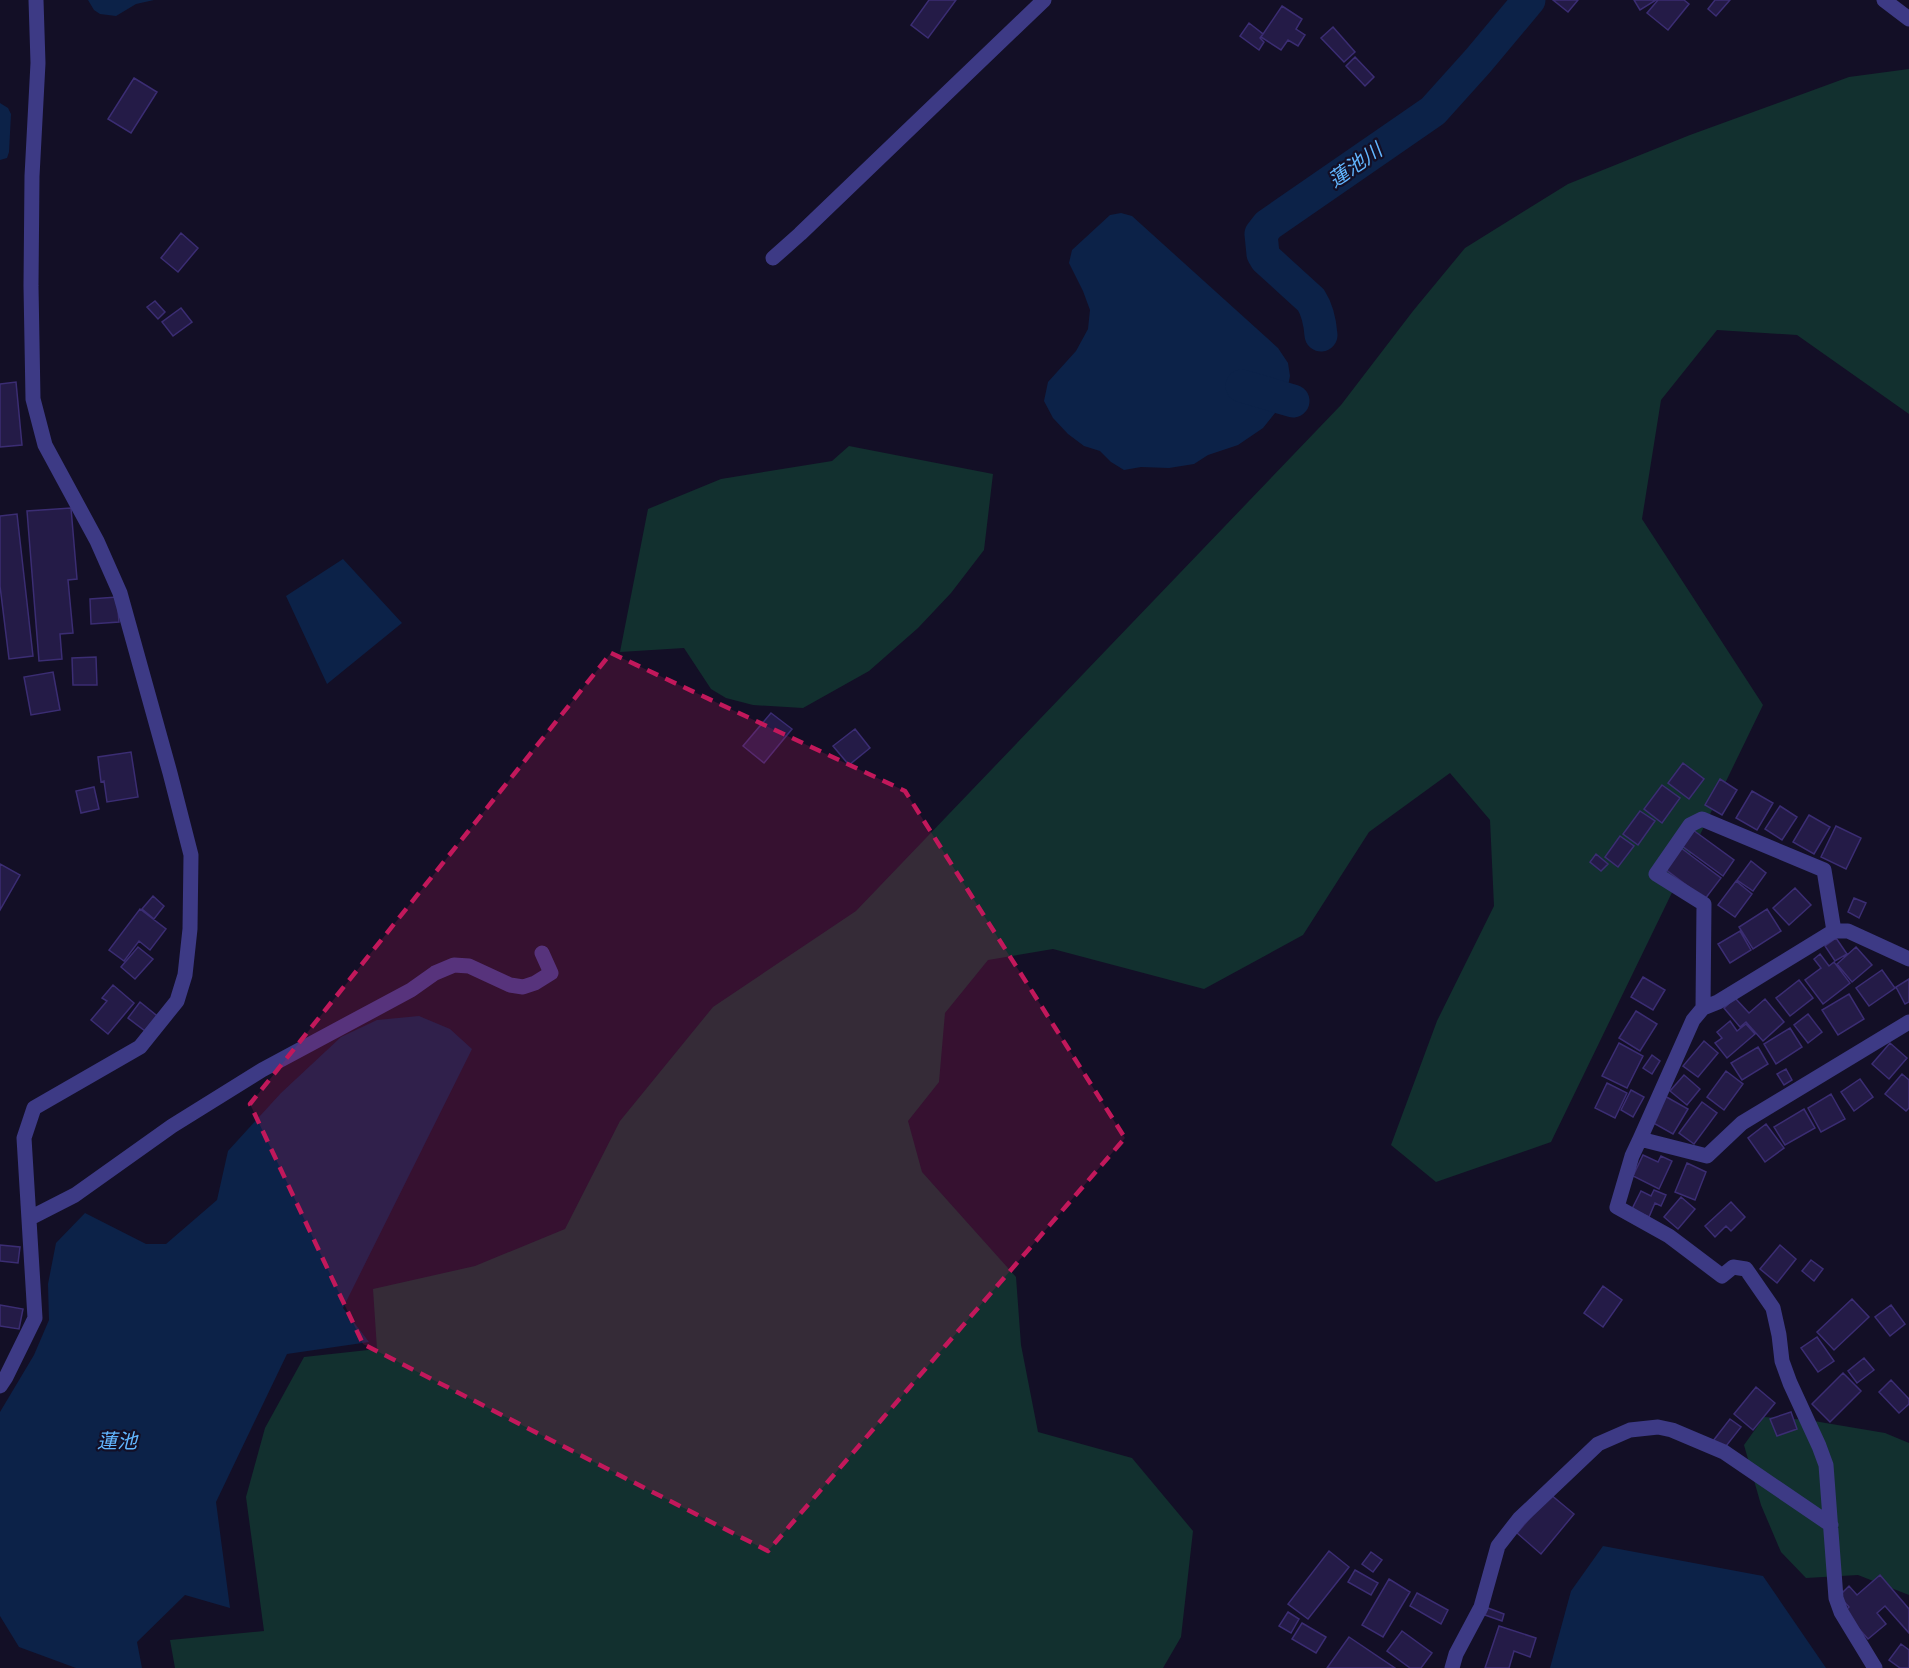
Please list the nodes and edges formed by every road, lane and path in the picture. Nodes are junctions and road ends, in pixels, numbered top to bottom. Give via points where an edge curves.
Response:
1 (36, 0) edge
2 (1044, 0) edge
3 (1884, 0) edge
4 (1909, 19) edge
5 (773, 258) dead end
6 (1834, 931) junction
7 (542, 953) dead end
8 (1909, 959) edge
9 (1703, 1008) junction
10 (1908, 1026) edge
11 (1640, 1138) junction
12 (30, 1218) junction
13 (0, 1386) edge
14 (1831, 1525) junction
15 (1452, 1668) edge
16 (1875, 1668) edge

1 - 12 street via 38,63 31,264 33,399 45,445 120,593 173,783 191,866 190,929 185,975 177,1001 140,1047 34,1108 24,1137
2 - 5 street
3 - 4 street
6 - 8 street via 1848,931
6 - 9 street
6 - 9 street via 1824,870 1702,819 1690,825 1656,874 1704,904
7 - 12 street via 551,973 523,987 469,966 454,965 435,973 411,990 262,1070 172,1126 75,1195
9 - 11 street via 1693,1020
10 - 11 street via 1742,1123 1707,1156
11 - 14 street via 1617,1207 1669,1236 1722,1276 1733,1267 1746,1269 1773,1308 1782,1361 1826,1465
12 - 13 street via 35,1318
14 - 15 street via 1724,1452 1665,1428 1630,1430 1598,1444 1519,1519 1498,1546 1481,1607
14 - 16 street via 1836,1598

